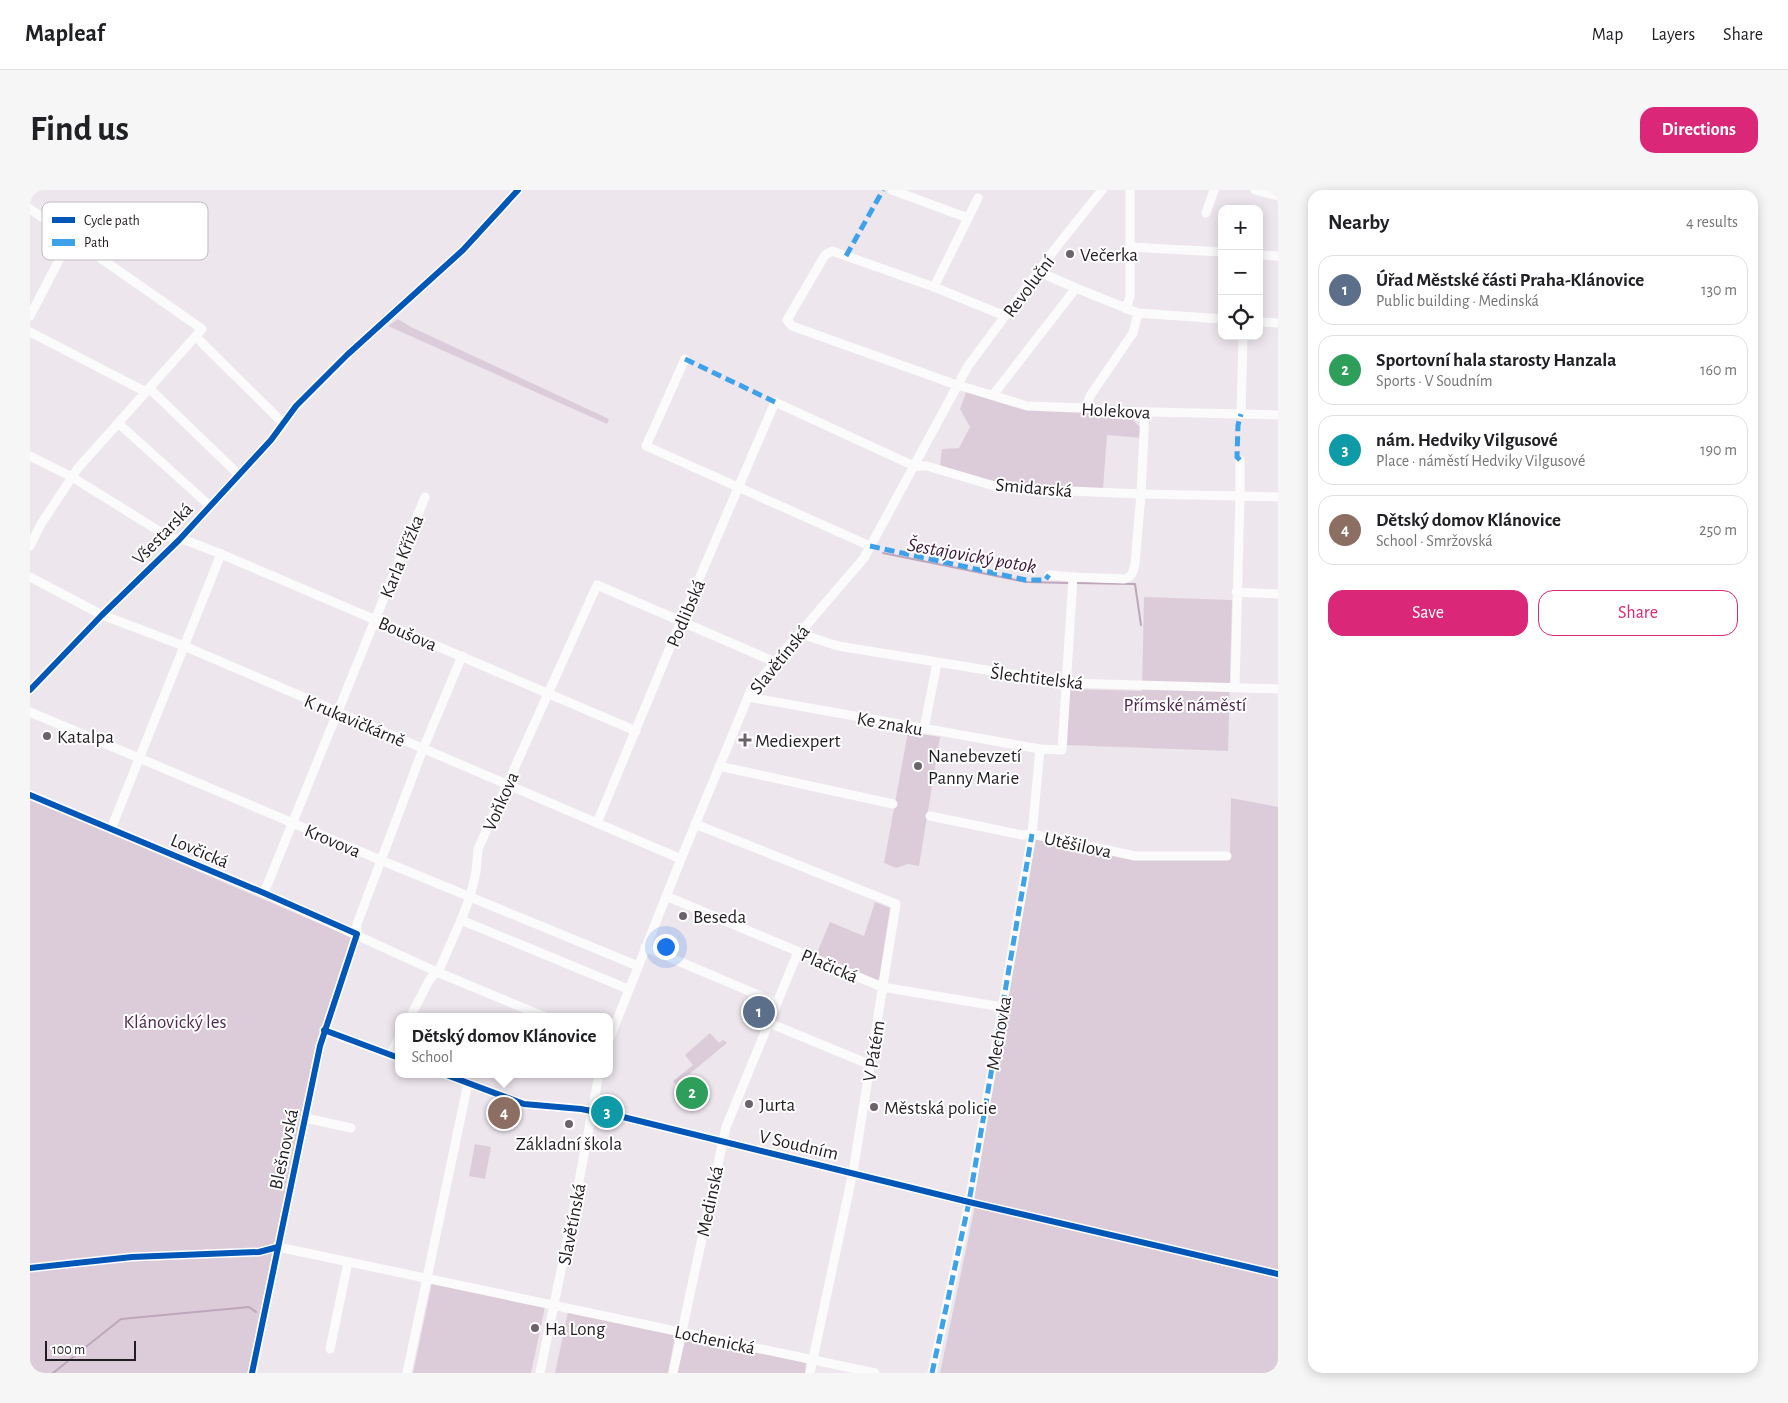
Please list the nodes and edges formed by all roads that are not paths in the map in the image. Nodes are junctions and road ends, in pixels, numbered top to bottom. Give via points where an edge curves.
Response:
1 (892, 190) edge
2 (1102, 190) edge
3 (1214, 190) edge
4 (1255, 190) edge
5 (1130, 193) edge
6 (1278, 196) edge
7 (978, 198) dead end
8 (30, 209) edge
9 (1206, 213) dead end
10 (42, 217) edge
11 (968, 218) junction
12 (1130, 247) junction
13 (1218, 252) edge
14 (1263, 255) edge
15 (1278, 256) edge
16 (59, 260) edge
17 (104, 260) edge
18 (1040, 270) junction
19 (934, 287) junction
20 (1076, 288) junction
21 (1126, 309) junction
22 (1138, 313) junction
23 (30, 316) edge
24 (1005, 316) junction
25 (1218, 319) edge
26 (1263, 322) edge
27 (1278, 323) edge
28 (30, 332) edge
29 (196, 337) junction
30 (1243, 340) edge
31 (685, 359) dead end
32 (958, 384) junction
33 (148, 390) junction
34 (310, 392) dead end
35 (993, 395) junction
36 (775, 402) joint
37 (1086, 408) junction
38 (1145, 412) junction
39 (1241, 414) junction
40 (1278, 414) edge
41 (118, 423) junction
42 (283, 423) junction
43 (30, 456) edge
44 (1240, 460) dead end
45 (914, 466) junction
46 (239, 475) junction
47 (72, 477) junction
48 (738, 488) junction
49 (1141, 494) junction
50 (1240, 496) junction
51 (425, 497) dead end
52 (1278, 497) edge
53 (210, 506) junction
54 (179, 540) junction
55 (30, 546) edge
56 (870, 546) junction
57 (221, 554) junction
58 (1049, 576) dead end
59 (30, 577) edge
60 (1073, 582) junction
61 (1236, 592) junction
62 (1278, 594) edge
63 (102, 615) junction
64 (376, 619) junction
65 (681, 621) junction
66 (802, 631) junction
67 (184, 646) junction
68 (462, 656) junction
69 (775, 662) junction
70 (937, 663) junction
71 (1067, 683) junction
72 (1234, 687) junction
73 (1278, 689) edge
74 (30, 690) edge
75 (549, 692) junction
76 (748, 697) junction
77 (30, 712) edge
78 (337, 712) junction
79 (924, 729) junction
80 (636, 731) junction
81 (423, 749) junction
82 (1040, 749) junction
83 (141, 758) junction
84 (719, 766) junction
85 (507, 785) junction
86 (30, 795) edge
87 (893, 804) dead end
88 (930, 816) dead end
89 (293, 822) junction
90 (597, 823) junction
91 (695, 824) junction
92 (111, 829) junction
93 (1032, 834) junction
94 (1228, 856) dead end
95 (681, 859) junction
96 (381, 860) junction
97 (264, 893) junction
98 (666, 896) junction
99 (470, 897) junction
100 (461, 920) junction
101 (357, 934) junction
102 (645, 947) junction
103 (798, 952) junction
104 (638, 966) junction
105 (437, 972) junction
106 (882, 987) junction
107 (628, 989) junction
108 (777, 1003) junction
109 (1002, 1007) junction
110 (412, 1013) edge
111 (535, 1013) edge
112 (769, 1023) junction
113 (613, 1029) edge
114 (324, 1030) junction
115 (394, 1056) edge
116 (871, 1065) junction
117 (456, 1078) edge
118 (598, 1078) edge
119 (468, 1082) junction
120 (592, 1111) junction
121 (305, 1118) junction
122 (351, 1128) dead end
123 (722, 1141) junction
124 (853, 1172) junction
125 (969, 1202) junction
126 (278, 1247) junction
127 (348, 1262) junction
128 (427, 1278) junction
129 (554, 1306) junction
130 (682, 1332) junction
131 (330, 1349) dead end
132 (813, 1360) junction
133 (252, 1373) edge
134 (407, 1373) edge
135 (540, 1373) edge
136 (673, 1373) edge
137 (810, 1373) edge
138 (875, 1373) edge
139 (932, 1373) edge

1 - 11 street
2 - 18 street, Revoluční
3 - 9 street
4 - 6 street
5 - 12 street
7 - 11 street
8 - 10 street
11 - 19 street
12 - 13 street
12 - 21 street via 1130,296
14 - 15 street
16 - 23 street
17 - 29 street via 202,329
18 - 20 street
18 - 24 street, Revoluční
19 - 24 street
19 - 32 street, Holekova via 832,251 825,255 787,320 792,326
20 - 21 street
20 - 35 street
21 - 22 street
22 - 25 street
22 - 37 street via 1133,333 1090,396
24 - 32 street, Revoluční
26 - 27 street
28 - 33 street
29 - 33 street
29 - 42 street
30 - 39 street
31 - 48 street via 646,446
32 - 35 street, Holekova
32 - 45 street, Slavětínská
33 - 41 street
33 - 46 street
34 - 42 street, Všestarská
35 - 37 street, Holekova via 1027,406
36 - 45 street, Smidarská
36 - 48 street, Podlibská
37 - 38 street, Holekova
38 - 39 street, Holekova
38 - 49 street
39 - 40 street, Holekova
41 - 47 street
41 - 53 street
42 - 46 street, Všestarská via 272,440
43 - 47 street, Boušova
44 - 50 street
45 - 49 street, Smidarská via 927,466 1001,488
45 - 56 street, Slavětínská
46 - 53 street, Všestarská
47 - 54 street, Boušova via 167,536
47 - 55 street
48 - 56 street
48 - 65 street, Podlibská
49 - 50 street, Smidarská
49 - 60 street via 1132,574 1126,579
50 - 52 street, Smidarská
50 - 61 street
51 - 64 street, Karla Křížka
53 - 54 street, Všestarská
54 - 57 street, Boušova
54 - 63 street, Všestarská
56 - 66 street, Slavětínská via 864,558
57 - 64 street, Boušova
57 - 67 street
58 - 60 street
59 - 63 street, K rukavičkárně
60 - 71 street
61 - 62 street
61 - 72 street
63 - 67 street, K rukavičkárně
63 - 74 street, Všestarská
64 - 68 street, Boušova
64 - 78 street, Karla Křížka
65 - 69 street
65 - 75 street, Voňkova via 597,585
65 - 80 street, Podlibská
66 - 69 street, Slavětínská
66 - 70 street, Šlechtitelská via 838,646
67 - 78 street, K rukavičkárně
67 - 83 street
68 - 75 street, Boušova
68 - 81 street, Blešnovská
69 - 76 street, Slavětínská
70 - 71 street, Šlechtitelská
70 - 79 street
71 - 72 street, Šlechtitelská
71 - 82 street, Ke znaku via 1062,750
72 - 73 street, Šlechtitelská
75 - 80 street, Boušova
75 - 85 street, Voňkova
76 - 79 street, Ke znaku
76 - 84 street, Slavětínská
77 - 83 street, Krovova
78 - 81 street, K rukavičkárně
78 - 89 street, Karla Křížka
79 - 82 street, Ke znaku
80 - 90 street, Podlibská
81 - 85 street, K rukavičkárně
81 - 96 street, Blešnovská
82 - 93 street, Mechovka
83 - 89 street, Krovova
83 - 92 street
84 - 87 street
84 - 91 street, Slavětínská
85 - 90 street, K rukavičkárně
85 - 99 street, Voňkova via 478,849
86 - 92 street, Lovčická
88 - 93 street, Utěšilova via 1022,835
89 - 96 street, Krovova
89 - 97 street, Karla Křížka
90 - 95 street, K rukavičkárně
91 - 95 street, Slavětínská
91 - 106 street, V Pátém via 896,904
92 - 97 street, Lovčická
93 - 94 street, Utěšilova via 1135,856
93 - 109 street, Mechovka
95 - 98 street, Slavětínská
96 - 99 street, Krovova
96 - 101 street, Blešnovská via 357,924
97 - 101 street, Lovčická
98 - 102 street, Slavětínská
98 - 103 street, Plačická
99 - 100 street, Voňkova
99 - 104 street, Krovova
100 - 105 street, Voňkova
100 - 107 street
101 - 105 street, Lovčická
101 - 114 street, Blešnovská
102 - 104 street, Slavětínská
102 - 108 street
103 - 106 street, Plačická
103 - 108 street, Medinská
104 - 107 street, Slavětínská
105 - 110 street, Voňkova
105 - 111 street, Lovčická
106 - 109 street, Plačická
106 - 116 street, V Pátém
107 - 113 street, Slavětínská
108 - 112 street, Medinská
109 - 125 street, Mechovka
112 - 116 street
112 - 123 street, Medinská
114 - 115 street
114 - 121 street, Blešnovská
116 - 124 street, V Pátém
117 - 119 street, V Soudním
118 - 120 street, Slavětínská
119 - 120 street, V Soudním via 524,1104
119 - 128 street
120 - 123 street, V Soudním
120 - 129 street, Slavětínská
121 - 122 street
121 - 126 street, Blešnovská
123 - 124 street, V Soudním
123 - 130 street, Medinská
124 - 125 street, V Soudním
124 - 132 street, V Pátém
125 - 139 street, Mechovka
126 - 127 street, Lochenická
126 - 133 street, Blešnovská
127 - 128 street, Lochenická
127 - 131 street
128 - 129 street, Lochenická
128 - 134 street
129 - 130 street, Lochenická
129 - 135 street, Slavětínská
130 - 132 street, Lochenická
130 - 136 street, Medinská
132 - 137 street, V Pátém
132 - 138 street, Lochenická

